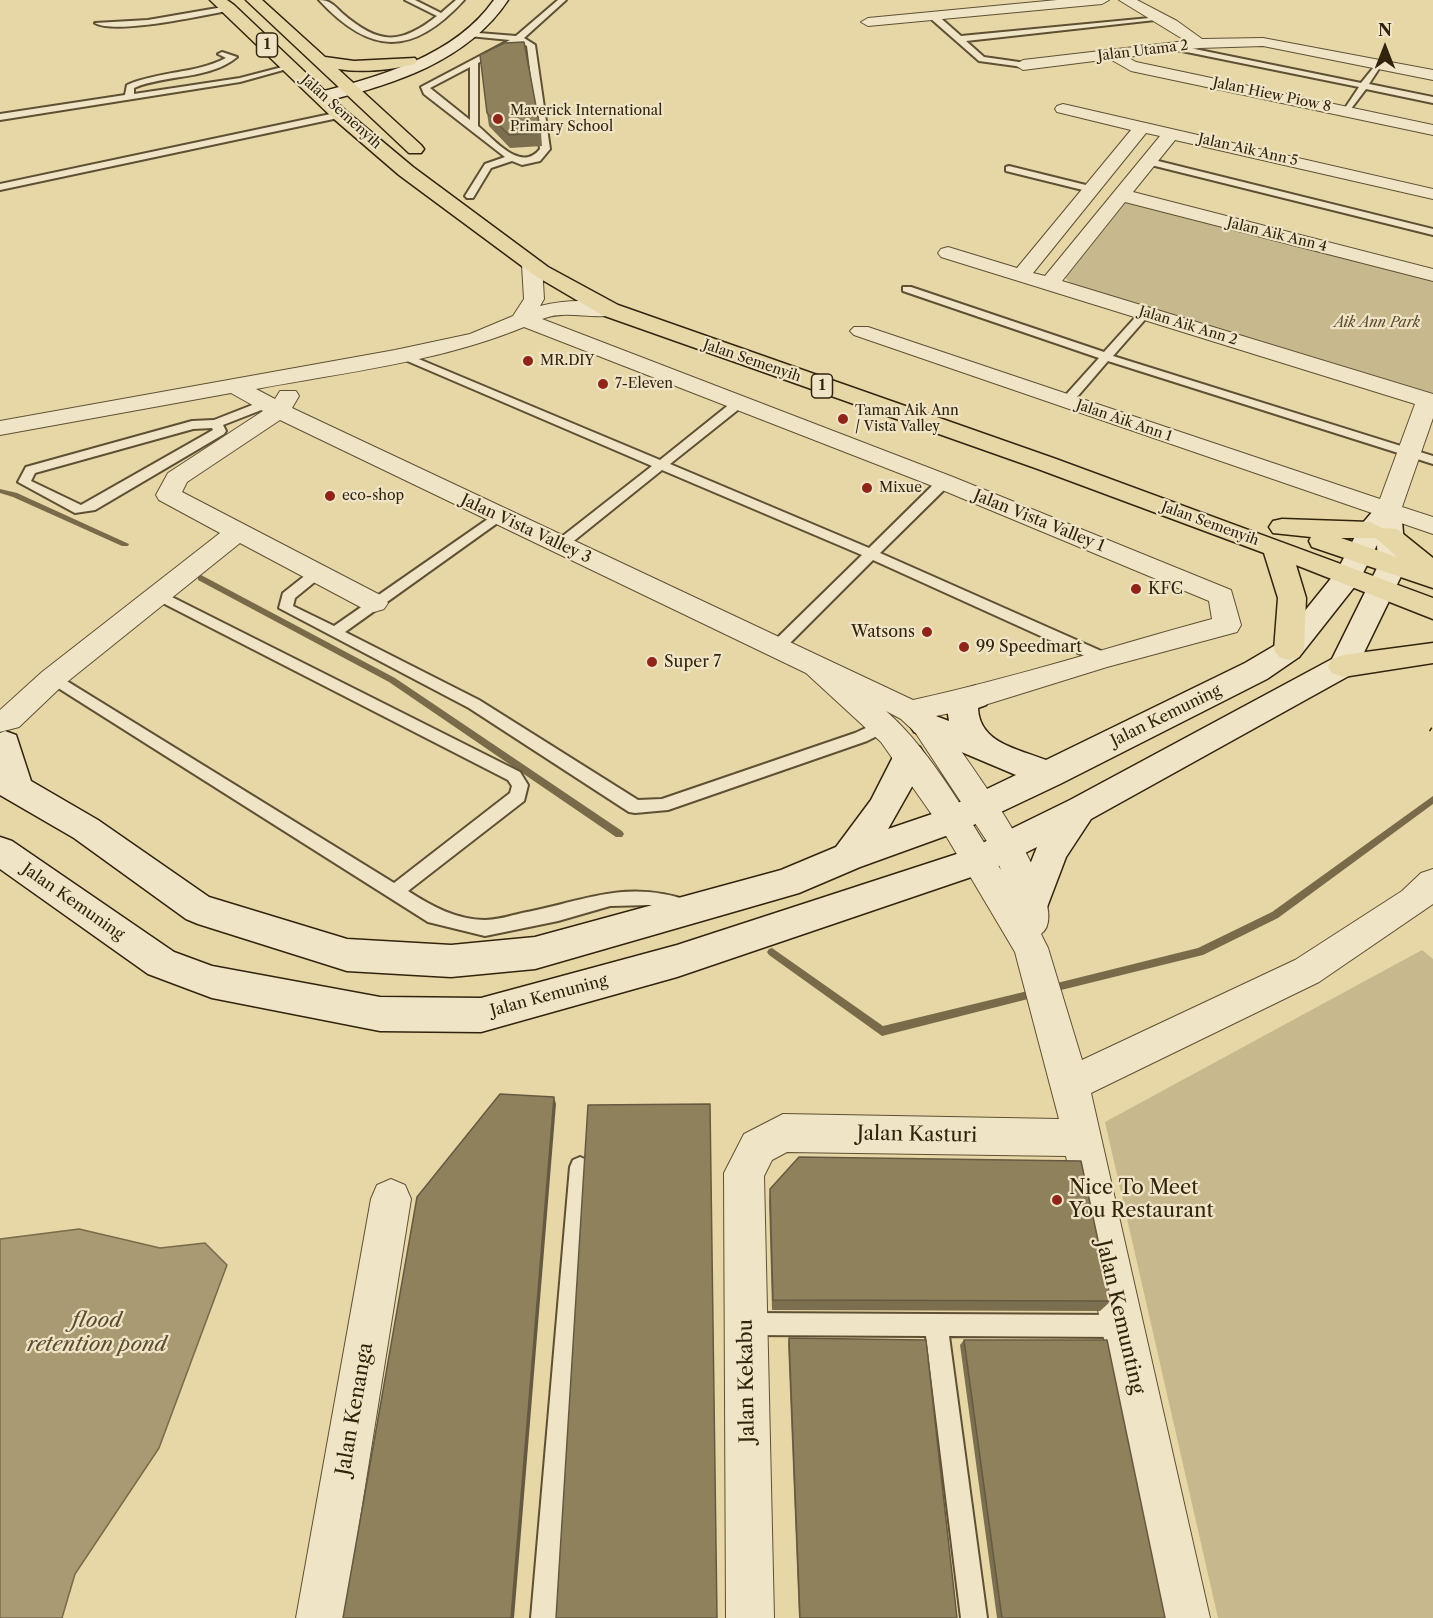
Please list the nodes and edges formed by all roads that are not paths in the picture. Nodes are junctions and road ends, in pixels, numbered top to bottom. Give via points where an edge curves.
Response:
1 (253, 0) edge
2 (323, 0) edge
3 (409, 0) edge
4 (460, 0) edge
5 (562, 0) edge
6 (1102, 0) edge
7 (1126, 0) edge
8 (223, 4) edge
9 (496, 7) edge
10 (442, 16) junction
11 (933, 16) junction
12 (1160, 19) junction
13 (868, 22) dead end
14 (99, 23) dead end
15 (474, 31) junction
16 (515, 38) junction
17 (958, 39) junction
18 (1199, 44) junction
19 (1175, 47) junction
20 (222, 54) dead end
21 (1113, 55) junction
22 (320, 61) junction
23 (474, 61) junction
24 (413, 62) junction
25 (1378, 64) junction
26 (1023, 65) joint
27 (290, 67) junction
28 (1433, 75) edge
29 (1365, 86) junction
30 (348, 87) junction
31 (319, 94) junction
32 (129, 99) junction
33 (1433, 100) edge
34 (1063, 109) dead end
35 (373, 110) junction
36 (1347, 111) junction
37 (340, 115) junction
38 (0, 117) edge
39 (474, 126) junction
40 (1143, 126) junction
41 (1433, 130) edge
42 (1172, 132) junction
43 (512, 158) junction
44 (1146, 161) junction
45 (1009, 169) dead end
46 (0, 187) edge
47 (1091, 189) junction
48 (1433, 194) edge
49 (1121, 195) junction
50 (470, 196) junction
51 (1433, 231) edge
52 (948, 253) dead end
53 (532, 265) junction
54 (1021, 275) junction
55 (1433, 275) edge
56 (1049, 284) junction
57 (907, 289) dead end
58 (610, 310) junction
59 (1145, 313) junction
60 (522, 318) junction
61 (861, 331) dead end
62 (402, 355) junction
63 (1106, 357) junction
64 (304, 373) junction
65 (237, 387) junction
66 (1067, 401) junction
67 (1430, 401) edge
68 (740, 402) junction
69 (272, 407) junction
70 (216, 424) junction
71 (0, 428) edge
72 (1409, 452) junction
73 (1433, 460) edge
74 (660, 466) junction
75 (944, 482) junction
76 (498, 516) junction
77 (1433, 526) edge
78 (238, 532) junction
79 (1279, 537) junction
80 (1371, 541) junction
81 (560, 545) junction
82 (871, 554) junction
83 (317, 573) junction
84 (1433, 573) edge
85 (1387, 577) junction
86 (1433, 579) edge
87 (158, 595) junction
88 (374, 603) junction
89 (1433, 609) edge
90 (334, 633) junction
91 (776, 648) junction
92 (1289, 650) junction
93 (1433, 653) edge
94 (1103, 658) junction
95 (1343, 666) junction
96 (816, 668) junction
97 (52, 679) junction
98 (975, 697) junction
99 (918, 718) junction
100 (883, 726) junction
101 (4, 733) edge
102 (981, 748) junction
103 (909, 756) junction
104 (1048, 775) junction
105 (9, 784) edge
106 (1082, 809) junction
107 (968, 813) junction
108 (0, 850) edge
109 (993, 854) junction
110 (848, 857) junction
111 (395, 892) junction
112 (1427, 901) edge
113 (1032, 905) junction
114 (695, 909) junction
115 (1034, 959) junction
116 (1070, 1084) junction
117 (1080, 1138) junction
118 (758, 1147) joint
119 (580, 1167) dead end
120 (391, 1199) dead end
121 (746, 1324) junction
122 (936, 1325) junction
123 (1121, 1326) junction
124 (320, 1618) edge
125 (543, 1618) edge
126 (750, 1618) edge
127 (974, 1618) edge
128 (1186, 1618) edge

1 - 22 main road, Jalan Semenyih / 1
2 - 10 lane via 375,39 394,41 409,36
3 - 10 lane
4 - 10 lane
5 - 16 lane
6 - 11 street
7 - 12 street
8 - 14 lane via 139,24
8 - 27 main road, Jalan Semenyih / 1
9 - 15 street
9 - 24 street
11 - 13 street
11 - 17 lane
12 - 17 lane
12 - 18 street
15 - 16 lane
15 - 24 street
16 - 23 lane
16 - 43 lane via 531,45 545,149 537,159 528,162
17 - 26 lane via 982,59
18 - 19 street, Jalan Utama 2
18 - 25 street, Jalan Utama 2 via 1263,42
19 - 21 street, Jalan Utama 2
19 - 29 lane
20 - 32 lane via 233,57 214,67 150,78 130,87
21 - 26 street, Jalan Utama 2
21 - 36 street, Jalan Hiew Piow 8 via 1131,66
22 - 24 main road via 363,67
22 - 30 main road, Jalan Semenyih / 1
23 - 39 lane
23 - 39 lane via 425,87
24 - 30 street
24 - 35 main road via 381,86
25 - 28 street, Jalan Utama 2
25 - 29 lane
27 - 31 main road, Jalan Semenyih / 1
27 - 32 lane via 240,80
29 - 33 lane
29 - 36 lane
30 - 31 street
30 - 35 main road, Jalan Semenyih / 1
31 - 37 main road, Jalan Semenyih / 1
32 - 38 lane
34 - 40 street, Jalan Aik Ann 5
35 - 50 main road, Jalan Semenyih / 1
36 - 41 street, Jalan Hiew Piow 8
37 - 46 lane
37 - 53 main road, Jalan Semenyih / 1 via 457,211
39 - 43 lane
40 - 42 street, Jalan Aik Ann 5
40 - 47 street
42 - 44 street
42 - 48 street, Jalan Aik Ann 5
43 - 50 lane via 488,166
44 - 49 street
44 - 51 lane
45 - 47 lane
47 - 54 street
49 - 55 street, Jalan Aik Ann 4
49 - 56 street
50 - 79 main road, Jalan Semenyih / 1 via 546,254 628,300
52 - 54 street, Jalan Aik Ann 2
53 - 58 main road, Jalan Semenyih / 1
53 - 60 street via 534,299
54 - 56 street, Jalan Aik Ann 2
56 - 59 street, Jalan Aik Ann 2
57 - 63 lane
58 - 60 street via 574,308
58 - 79 main road, Jalan Semenyih / 1 via 1047,464
59 - 63 lane
59 - 67 street, Jalan Aik Ann 2
60 - 62 street via 476,339
60 - 68 street, Jalan Vista Valley 1
61 - 66 street, Jalan Aik Ann 1
62 - 64 street
62 - 74 lane
63 - 66 lane
63 - 72 lane
64 - 65 street
64 - 69 street
65 - 69 street, Jalan Vista Valley 3
65 - 71 street
66 - 80 street, Jalan Aik Ann 1
67 - 72 street
68 - 74 lane
68 - 75 street, Jalan Vista Valley 1
69 - 70 lane
69 - 76 street, Jalan Vista Valley 3
69 - 78 street via 177,478 168,495
70 - 70 lane via 192,425 30,470 24,482 80,510 90,507 220,431
72 - 73 lane
72 - 80 street
74 - 81 lane
74 - 82 lane
75 - 82 lane
75 - 94 street, Jalan Vista Valley 1 via 1221,596 1227,625
76 - 81 street, Jalan Vista Valley 3
76 - 88 lane
77 - 80 street, Jalan Aik Ann 1
78 - 83 street
78 - 87 street
79 - 80 main road
79 - 80 main road, Jalan Semenyih / 1
79 - 92 main road via 1295,609
80 - 84 main road
80 - 85 main road, Jalan Semenyih / 1
80 - 85 street
80 - 92 street, Jalan Kemuning
81 - 91 street, Jalan Vista Valley 3
82 - 91 lane
82 - 94 lane
83 - 88 street
83 - 90 lane via 288,596 285,608
85 - 86 main road, Jalan Semenyih / 1
85 - 89 main road, Jalan Semenyih / 1
85 - 95 street
87 - 97 street
87 - 111 lane via 514,776 520,786 518,796
88 - 90 lane
90 - 100 lane via 474,704 635,807 662,805
91 - 96 street, Jalan Vista Valley 3
92 - 104 street, Jalan Kemuning via 1256,671
93 - 95 main road
94 - 98 street, Jalan Vista Valley 1
95 - 106 street, Jalan Kemuning
96 - 99 street, Jalan Vista Valley 3
96 - 100 street, Jalan Vista Valley 3
97 - 101 street
97 - 111 lane
98 - 99 street, Jalan Vista Valley 1
98 - 102 street via 964,701 963,717
99 - 102 street
99 - 107 street
100 - 103 street, Jalan Vista Valley 3
101 - 105 street
102 - 104 street
103 - 107 street, Jalan Vista Valley 3
103 - 110 street via 888,802
104 - 107 street, Jalan Kemuning
105 - 114 street, Jalan Kemuning via 86,829 198,909 347,955 451,961 535,953
106 - 109 street, Jalan Kemuning
106 - 113 street via 1058,837
107 - 109 street
107 - 110 street, Jalan Kemuning
108 - 109 street, Jalan Kemuning via 161,963 212,982 380,1014 481,1015 677,962
109 - 113 street
109 - 115 street
110 - 114 street, Jalan Kemuning via 787,883
111 - 114 lane via 434,917 485,928 558,914 610,898 650,898
112 - 116 street via 1307,971
113 - 115 street
115 - 116 street, Jalan Kemunting
116 - 117 street, Jalan Kemunting
117 - 118 street, Jalan Kasturi via 783,1133
117 - 123 street, Jalan Kemunting
118 - 121 street, Jalan Kekabu via 744,1173
119 - 125 lane
120 - 124 street, Jalan Kenanga
121 - 122 lane
121 - 126 street, Jalan Kekabu
122 - 123 lane
122 - 127 lane
123 - 128 street, Jalan Kemunting

